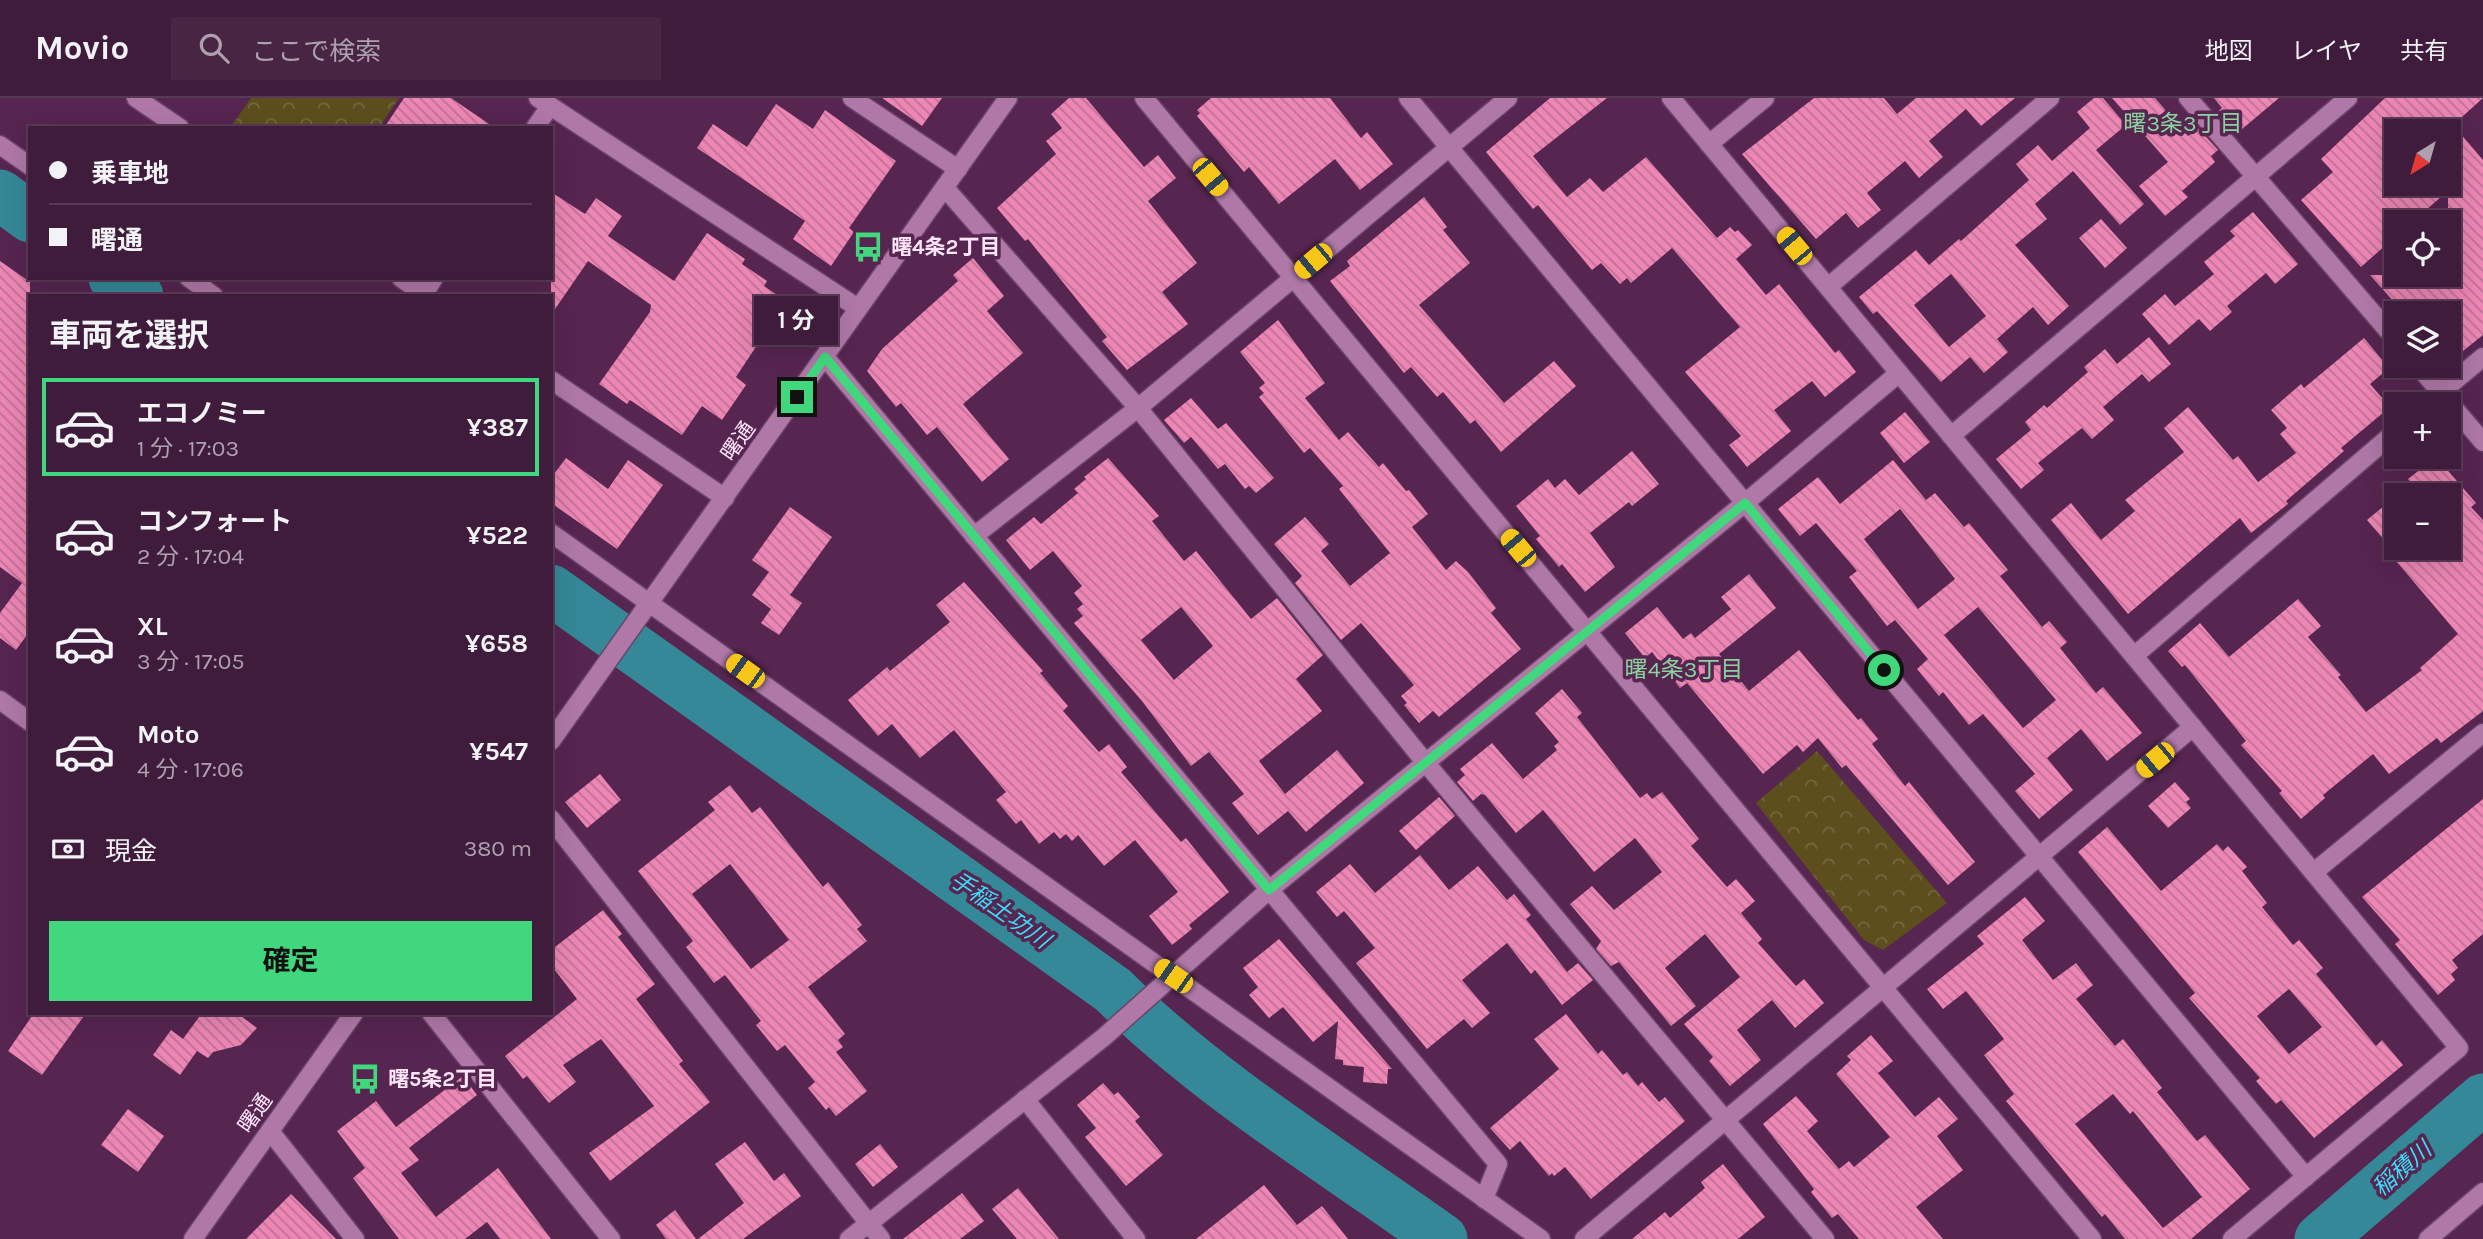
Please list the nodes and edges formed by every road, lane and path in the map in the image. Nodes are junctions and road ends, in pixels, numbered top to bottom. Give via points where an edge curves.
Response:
1 (136, 98) edge
2 (852, 98) edge
3 (1008, 98) edge
4 (1144, 98) edge
5 (1408, 98) edge
6 (1508, 98) edge
7 (1671, 98) edge
8 (1765, 98) edge
9 (2050, 98) edge
10 (2188, 98) edge
11 (2348, 98) edge
12 (544, 102) edge
13 (177, 126) edge
14 (536, 126) edge
15 (1709, 144) junction
16 (0, 145) edge
17 (1449, 147) junction
18 (28, 165) edge
19 (958, 169) junction
20 (2255, 176) junction
21 (945, 188) junction
22 (1293, 277) junction
23 (192, 280) edge
24 (404, 280) edge
25 (1828, 287) junction
26 (211, 294) edge
27 (425, 294) edge
28 (858, 309) junction
29 (2384, 326) edge
30 (825, 357) junction
31 (2483, 357) edge
32 (1899, 373) junction
33 (553, 381) edge
34 (2441, 392) edge
35 (1138, 408) junction
36 (2461, 422) edge
37 (1951, 436) junction
38 (2384, 441) edge
39 (2483, 442) edge
40 (725, 498) junction
41 (1745, 503) junction
42 (553, 534) edge
43 (974, 536) junction
44 (651, 603) junction
45 (1587, 632) junction
46 (2134, 656) junction
47 (0, 700) edge
48 (28, 721) edge
49 (2193, 727) junction
50 (2483, 733) edge
51 (553, 738) edge
52 (1425, 762) junction
53 (553, 821) edge
54 (2041, 858) junction
55 (2314, 872) junction
56 (1269, 890) junction
57 (1173, 976) junction
58 (1883, 988) junction
59 (353, 1015) edge
60 (433, 1015) edge
61 (1025, 1099) junction
62 (1724, 1119) junction
63 (270, 1131) junction
64 (2306, 1177) junction
65 (2483, 1192) edge
66 (1484, 1199) junction
67 (869, 1224) junction
68 (193, 1239) edge
69 (355, 1239) edge
70 (611, 1239) edge
71 (849, 1239) edge
72 (881, 1239) edge
73 (1136, 1239) edge
74 (1541, 1239) edge
75 (1584, 1239) edge
76 (1825, 1239) edge
77 (2092, 1239) edge
78 (2232, 1239) edge
79 (2428, 1239) edge

1 - 13 street
2 - 19 street
3 - 19 street, 曙通
4 - 22 street
5 - 17 street
6 - 17 street
7 - 15 street
8 - 15 street
9 - 25 street
10 - 20 street
11 - 20 street
12 - 14 street
12 - 28 street
15 - 25 street
16 - 18 street
17 - 22 street
17 - 41 street
19 - 21 street, 曙通
20 - 29 street
20 - 37 street
21 - 28 street, 曙通
21 - 35 street
22 - 35 street
22 - 45 street
23 - 26 street
24 - 27 street
25 - 32 street
28 - 30 street, 曙通
30 - 40 street, 曙通
30 - 43 street
31 - 34 street
32 - 37 street
32 - 41 street
33 - 40 street
35 - 43 street
35 - 52 street
36 - 39 street
37 - 46 street
38 - 46 street
40 - 44 street, 曙通
41 - 45 street
41 - 54 street
42 - 44 street
43 - 56 street
44 - 51 street, 曙通
44 - 57 street
45 - 52 street
45 - 58 street
46 - 49 street
47 - 48 street
49 - 54 street
49 - 55 street
50 - 55 street
52 - 56 street
52 - 62 street
53 - 67 street
54 - 58 street
54 - 64 street
55 - 64 street via 2459,1048
56 - 57 street
56 - 66 street via 1498,1164
57 - 61 street
57 - 66 street
58 - 62 street
58 - 77 street
59 - 63 street, 曙通
60 - 70 street
61 - 67 street
61 - 73 street
62 - 75 street
62 - 76 street
63 - 68 street, 曙通
63 - 69 street
64 - 78 street
65 - 79 street
66 - 74 street
67 - 71 street
67 - 72 street

